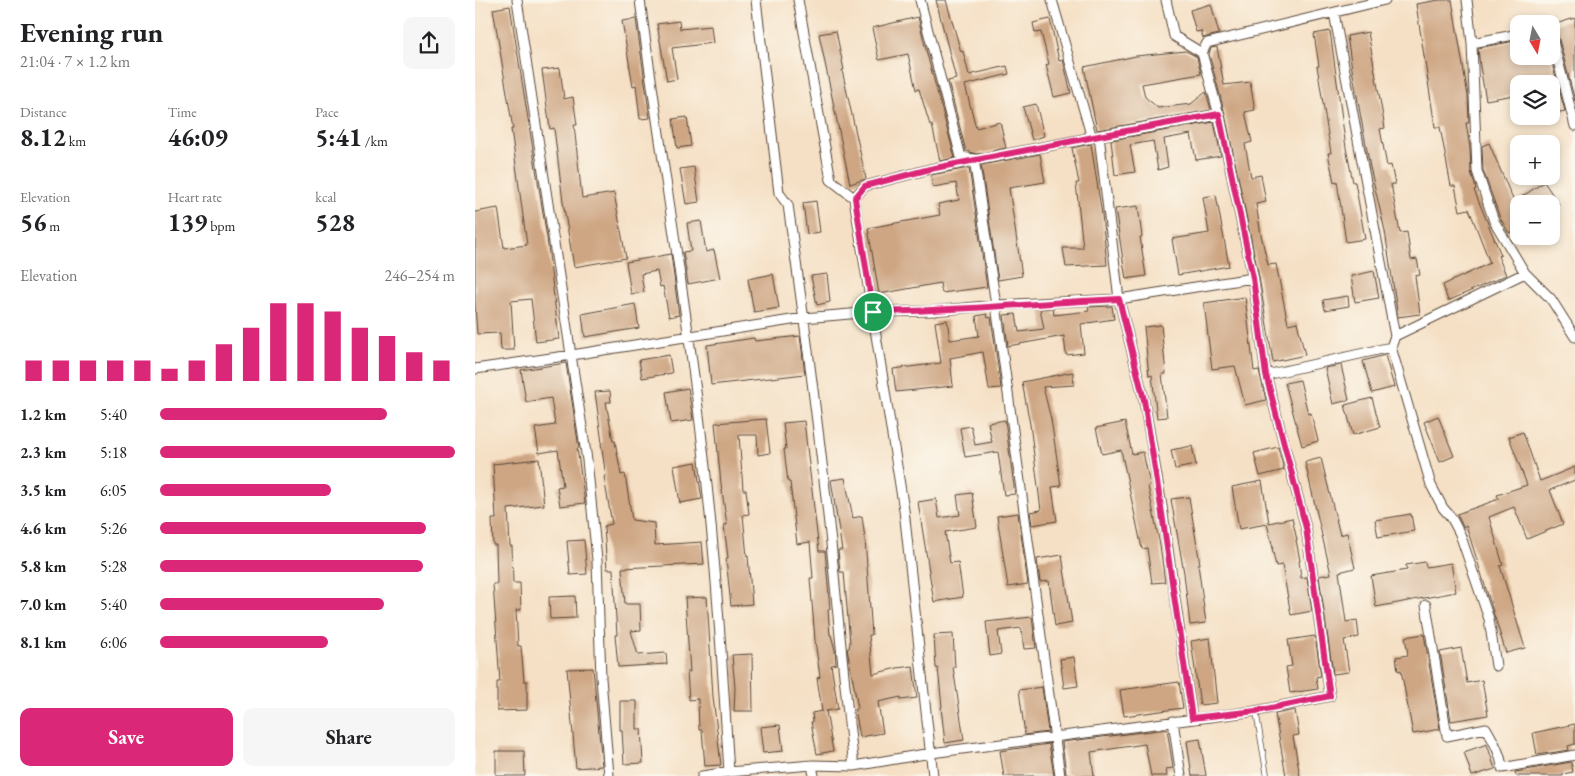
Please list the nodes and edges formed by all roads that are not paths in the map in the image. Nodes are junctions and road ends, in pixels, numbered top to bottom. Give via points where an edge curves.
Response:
1 (517, 0) edge
2 (640, 0) edge
3 (756, 0) edge
4 (798, 0) edge
5 (920, 0) edge
6 (1051, 0) edge
7 (1166, 0) edge
8 (1385, 0) edge
9 (1467, 0) edge
10 (1334, 12) junction
11 (1510, 36) edge
12 (1472, 43) junction
13 (1202, 53) junction
14 (1559, 65) edge
15 (1219, 114) junction
16 (1575, 126) edge
17 (1095, 137) junction
18 (974, 159) junction
19 (855, 198) junction
20 (1525, 273) junction
21 (1253, 278) junction
22 (1119, 299) junction
23 (996, 305) junction
24 (873, 312) junction
25 (804, 318) junction
26 (689, 336) junction
27 (1395, 336) junction
28 (1575, 337) edge
29 (1391, 346) junction
30 (572, 355) junction
31 (475, 369) edge
32 (1266, 375) junction
33 (1426, 605) dead end
34 (1496, 666) dead end
35 (1256, 711) junction
36 (1192, 718) junction
37 (1173, 721) junction
38 (1054, 737) junction
39 (931, 753) junction
40 (1575, 755) edge
41 (812, 766) junction
42 (854, 766) junction
43 (729, 772) junction
44 (609, 776) edge
45 (702, 776) edge
46 (814, 776) edge
47 (933, 776) edge
48 (1061, 776) edge
49 (1181, 776) edge
50 (1267, 776) edge

1 - 30 street
2 - 26 street
3 - 25 street via 779,193 788,205
4 - 19 street via 831,180
5 - 18 street via 961,157
6 - 17 street
7 - 13 street via 1174,36
8 - 10 street
9 - 12 street
10 - 13 street via 1207,43
10 - 27 street
11 - 12 street
12 - 20 street via 1477,171 1494,221
13 - 15 street
14 - 16 street
15 - 17 street
15 - 21 street
17 - 18 street
17 - 22 street
18 - 19 street via 865,186
18 - 23 street
19 - 24 street
20 - 27 street
20 - 28 street via 1551,299
21 - 22 street
21 - 32 street
22 - 23 street
22 - 36 street via 1144,400
23 - 24 street
23 - 38 street
24 - 25 street
24 - 39 street via 905,519
25 - 26 street
25 - 42 street
26 - 30 street
26 - 43 street via 708,495
27 - 29 street
29 - 32 street
29 - 34 street via 1431,485 1460,534 1489,619
30 - 31 street
30 - 44 street via 597,560 601,678
32 - 35 street via 1306,528 1330,696
33 - 40 street via 1447,736 1486,728 1502,768
35 - 36 street
35 - 50 lane
36 - 37 street
37 - 38 street
37 - 49 street
38 - 39 street
38 - 48 street
39 - 42 street
39 - 47 street
41 - 42 street
41 - 43 street
41 - 46 street
43 - 45 street

